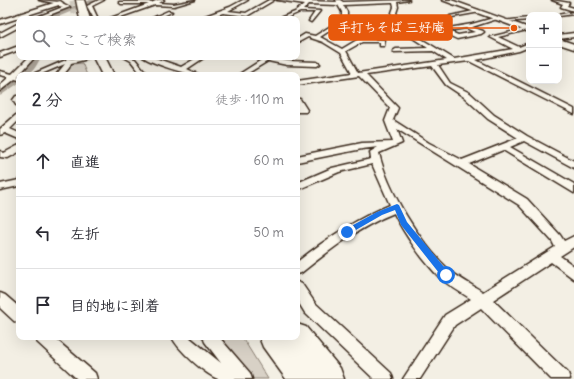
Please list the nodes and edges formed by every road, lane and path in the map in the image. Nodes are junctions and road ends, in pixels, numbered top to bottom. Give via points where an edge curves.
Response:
1 (41, 0) edge
2 (102, 0) edge
3 (162, 0) edge
4 (193, 0) edge
5 (246, 0) edge
6 (272, 0) edge
7 (279, 0) edge
8 (406, 0) edge
9 (445, 0) edge
10 (554, 0) edge
11 (395, 1) junction
12 (338, 2) edge
13 (60, 3) edge
14 (121, 3) dead end
15 (308, 3) junction
16 (80, 4) edge
17 (154, 4) junction
18 (174, 5) junction
19 (186, 8) dead end
20 (222, 11) junction
21 (299, 11) junction
22 (478, 11) junction
23 (170, 12) dead end
24 (574, 12) edge
25 (395, 14) junction
26 (562, 14) edge
27 (52, 15) dead end
28 (488, 15) junction
29 (19, 16) edge
30 (45, 16) edge
31 (48, 16) edge
32 (78, 16) edge
33 (84, 16) edge
34 (95, 16) edge
35 (119, 16) edge
36 (158, 16) edge
37 (207, 16) edge
38 (286, 16) edge
39 (452, 16) dead end
40 (16, 17) edge
41 (345, 18) junction
42 (473, 18) dead end
43 (495, 18) junction
44 (526, 18) edge
45 (311, 21) dead end
46 (505, 21) junction
47 (0, 22) edge
48 (389, 24) junction
49 (466, 26) junction
50 (16, 27) edge
51 (526, 29) edge
52 (526, 29) edge
53 (442, 30) junction
54 (0, 35) edge
55 (574, 35) edge
56 (412, 36) junction
57 (562, 37) edge
58 (300, 38) edge
59 (314, 38) junction
60 (361, 40) junction
61 (562, 42) edge
62 (382, 45) dead end
63 (526, 46) edge
64 (574, 47) edge
65 (16, 49) edge
66 (436, 49) junction
67 (519, 49) junction
68 (396, 51) dead end
69 (343, 52) junction
70 (0, 55) edge
71 (470, 59) junction
72 (30, 60) edge
73 (67, 60) edge
74 (69, 60) edge
75 (88, 60) edge
76 (100, 60) edge
77 (134, 60) edge
78 (156, 60) edge
79 (197, 60) edge
80 (265, 60) edge
81 (276, 60) edge
82 (453, 61) junction
83 (317, 64) dead end
84 (434, 64) junction
85 (181, 70) junction
86 (20, 72) edge
87 (40, 72) edge
88 (62, 72) edge
89 (97, 72) edge
90 (106, 72) edge
91 (143, 72) edge
92 (187, 72) edge
93 (246, 72) edge
94 (0, 73) edge
95 (358, 74) junction
96 (16, 77) edge
97 (300, 83) edge
98 (0, 89) edge
99 (574, 112) edge
100 (16, 118) edge
101 (389, 121) junction
102 (3, 131) edge
103 (16, 135) edge
104 (524, 138) junction
105 (392, 145) junction
106 (504, 146) junction
107 (16, 150) edge
108 (0, 154) edge
109 (300, 158) edge
110 (376, 161) junction
111 (461, 164) junction
112 (574, 165) edge
113 (16, 184) edge
114 (300, 185) edge
115 (0, 188) edge
116 (574, 189) edge
117 (397, 207) junction
118 (574, 241) edge
119 (561, 248) junction
120 (550, 255) junction
121 (300, 267) edge
122 (574, 273) edge
123 (300, 293) edge
124 (0, 299) edge
125 (482, 299) junction
126 (16, 313) edge
127 (45, 340) edge
128 (182, 340) edge
129 (212, 340) edge
130 (275, 340) edge
131 (298, 340) edge
132 (89, 379) edge
133 (233, 379) edge
134 (244, 379) edge
135 (304, 379) edge
136 (329, 379) edge
137 (384, 379) edge
138 (411, 379) edge
139 (562, 379) edge

1 - 13 street
2 - 16 street
3 - 17 street
4 - 18 street
5 - 20 street
6 - 20 street via 247,15
7 - 15 street
8 - 11 street
9 - 22 street
10 - 24 street via 567,4 563,6
11 - 12 street
11 - 25 street
12 - 15 street
12 - 41 street via 345,11
13 - 16 street
13 - 29 street
13 - 30 street via 68,7
14 - 17 street
15 - 21 street
16 - 32 highway
16 - 33 highway
16 - 34 street via 92,9
17 - 18 street
17 - 35 street
18 - 19 street
20 - 37 street
21 - 38 street
21 - 45 street via 318,11
22 - 28 street
22 - 39 street
23 - 36 street
24 - 26 street
25 - 48 street
25 - 56 street via 404,30
27 - 31 street
28 - 42 street
28 - 43 street
40 - 47 street
41 - 48 street via 358,23
41 - 59 street
43 - 46 street
43 - 49 street
44 - 46 street
46 - 51 street
48 - 60 street
49 - 53 street
49 - 53 street via 481,32 457,37
50 - 54 street
52 - 67 street via 493,37
53 - 56 street
55 - 57 street
56 - 66 street
58 - 59 street via 307,35
59 - 69 street via 325,41
60 - 62 street via 383,41
60 - 69 street
61 - 64 street
63 - 67 street
65 - 70 street
66 - 68 street
66 - 82 street
67 - 71 street
69 - 95 street
71 - 82 street
71 - 99 street
72 - 86 street
73 - 87 street
74 - 88 street
75 - 89 highway
76 - 90 highway
77 - 91 street
78 - 85 street
79 - 85 street
80 - 93 street
81 - 83 street
82 - 84 street
84 - 95 street
84 - 104 street via 448,84 467,95 491,117
85 - 92 street
94 - 96 street
95 - 97 street
95 - 101 street via 394,108
96 - 98 street
100 - 102 street
101 - 105 street via 398,142
101 - 111 street
102 - 103 street
104 - 106 street
104 - 112 street
105 - 109 street via 383,143 362,146
105 - 110 street via 374,152
106 - 111 street
106 - 116 street
107 - 108 street via 5,156
110 - 114 street via 322,174
110 - 117 street
111 - 119 street via 523,202 556,238
113 - 115 street
117 - 121 street via 347,232
117 - 125 street via 404,223 435,264 446,275
118 - 119 street
119 - 120 street
120 - 122 street
120 - 125 street
123 - 137 street via 310,308
124 - 126 street
125 - 138 street via 450,320
125 - 139 street
127 - 132 street
128 - 133 street via 204,361
129 - 134 street
130 - 135 highway
131 - 136 highway

